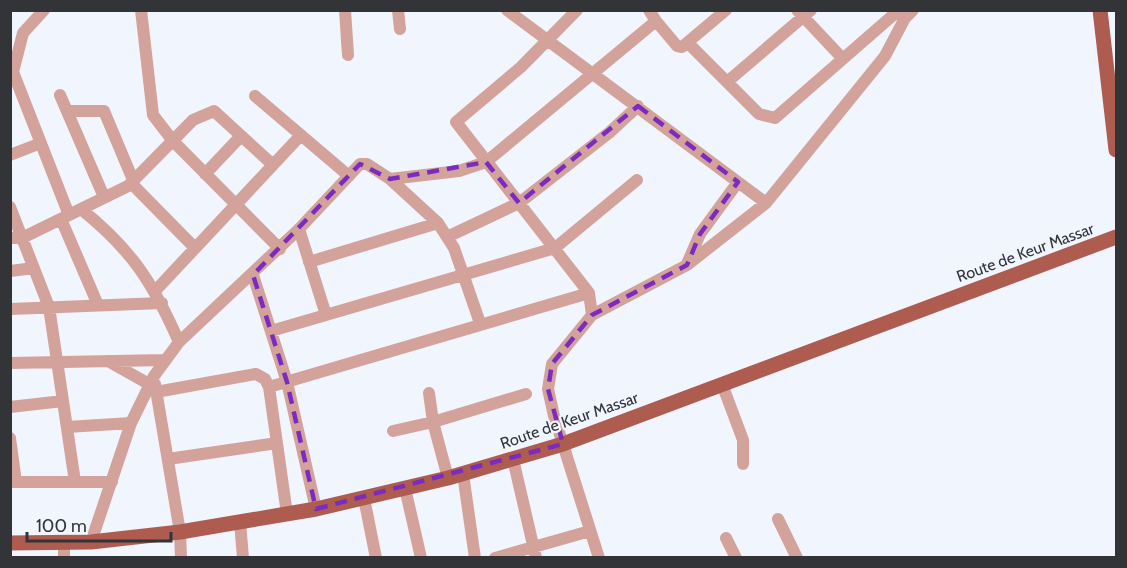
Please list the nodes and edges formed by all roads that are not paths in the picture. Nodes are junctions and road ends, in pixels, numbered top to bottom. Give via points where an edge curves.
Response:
1 (44, 10) edge
2 (141, 10) edge
3 (345, 10) edge
4 (398, 10) edge
5 (507, 10) edge
6 (577, 10) edge
7 (726, 10) edge
8 (899, 10) edge
9 (913, 10) edge
10 (1100, 10) edge
11 (804, 13) edge
12 (653, 16) edge
13 (400, 29) dead end
14 (548, 40) junction
15 (688, 43) junction
16 (348, 55) dead end
17 (843, 59) junction
18 (592, 74) junction
19 (727, 82) junction
20 (60, 95) dead end
21 (255, 96) dead end
22 (638, 106) junction
23 (67, 111) junction
24 (301, 135) junction
25 (242, 136) junction
26 (172, 141) junction
27 (41, 143) junction
28 (1116, 150) edge
29 (10, 155) edge
30 (486, 162) junction
31 (273, 165) junction
32 (205, 174) junction
33 (349, 176) junction
34 (390, 179) junction
35 (637, 180) dead end
36 (132, 181) junction
37 (738, 182) junction
38 (104, 197) junction
39 (519, 203) junction
40 (766, 203) junction
41 (236, 205) junction
42 (10, 207) edge
43 (70, 214) junction
44 (438, 223) junction
45 (299, 229) junction
46 (447, 237) junction
47 (1116, 237) edge
48 (16, 238) edge
49 (195, 248) junction
50 (555, 248) junction
51 (280, 249) junction
52 (309, 262) junction
53 (687, 265) junction
54 (34, 268) junction
55 (10, 271) edge
56 (465, 274) junction
57 (253, 275) junction
58 (156, 290) junction
59 (589, 293) junction
60 (162, 303) junction
61 (98, 304) junction
62 (49, 307) junction
63 (10, 309) edge
64 (326, 315) junction
65 (592, 315) junction
66 (480, 323) junction
67 (271, 331) junction
68 (179, 342) junction
69 (106, 360) junction
70 (166, 360) junction
71 (57, 361) junction
72 (10, 363) edge
73 (287, 382) junction
74 (153, 384) junction
75 (722, 384) junction
76 (269, 387) junction
77 (429, 393) dead end
78 (526, 394) dead end
79 (63, 401) junction
80 (10, 407) edge
81 (433, 422) junction
82 (131, 423) junction
83 (67, 427) junction
84 (393, 431) dead end
85 (10, 438) edge
86 (277, 443) junction
87 (563, 444) junction
88 (168, 459) junction
89 (513, 459) junction
90 (743, 464) dead end
91 (455, 476) junction
92 (13, 482) edge
93 (75, 482) junction
94 (112, 482) junction
95 (405, 488) junction
96 (364, 498) junction
97 (316, 509) junction
98 (287, 514) junction
99 (778, 519) dead end
100 (240, 522) junction
101 (590, 531) junction
102 (180, 532) junction
103 (726, 538) dead end
104 (91, 542) junction
105 (10, 543) edge
106 (64, 550) edge
107 (535, 552) edge
108 (181, 558) edge
109 (243, 558) edge
110 (376, 558) edge
111 (421, 558) edge
112 (475, 558) edge
113 (495, 558) edge
114 (599, 558) edge
115 (736, 558) edge
116 (797, 558) edge

1 - 27 street via 23,33 13,72
2 - 26 street via 153,115
3 - 16 street
4 - 13 street
5 - 14 street
6 - 14 street
7 - 15 street
8 - 17 street
9 - 40 street via 885,56
10 - 28 main road
11 - 17 street
11 - 19 street
12 - 15 street via 677,46
12 - 18 street
14 - 18 street
14 - 30 street via 456,122
15 - 19 street
17 - 19 street via 775,118 759,114
18 - 22 street
18 - 30 street
20 - 23 street
21 - 24 street
22 - 37 street
22 - 39 street
23 - 36 street via 104,111
23 - 38 street
24 - 31 street
24 - 33 street
25 - 26 street via 214,111 193,120
25 - 31 street
25 - 32 street
26 - 32 street
26 - 36 street
27 - 29 street
27 - 43 street
30 - 34 street via 459,171
30 - 39 street
31 - 41 street
32 - 41 street
33 - 34 street via 360,164 367,164
33 - 45 street
34 - 44 street
35 - 50 street
36 - 38 street
36 - 49 street
37 - 40 street
37 - 53 street via 700,234
38 - 43 street
39 - 46 street
39 - 50 street
40 - 53 street
41 - 49 street
41 - 51 street
42 - 48 street
43 - 48 street
43 - 58 street via 111,234
43 - 61 street
44 - 46 street
44 - 52 street
45 - 51 street
45 - 52 street
46 - 56 street
47 - 75 main road, Route de Keur Massar
48 - 54 street
49 - 58 street
50 - 56 street
50 - 59 street
51 - 57 street
52 - 64 street
53 - 65 street
54 - 55 street
54 - 62 street
56 - 64 street
56 - 66 street
57 - 67 street
57 - 68 street
58 - 60 street
59 - 65 street
59 - 66 street
60 - 61 street
60 - 68 street
61 - 62 street
62 - 63 street
62 - 71 street
64 - 67 street
65 - 87 street via 552,364 548,389
66 - 73 street
67 - 73 street
68 - 70 street
69 - 70 street
69 - 71 street
69 - 74 street
70 - 74 street
71 - 72 street
71 - 79 street
73 - 76 street
73 - 97 street
74 - 76 street via 255,374 265,379
74 - 82 street
74 - 88 street
75 - 87 main road, Route de Keur Massar
75 - 90 street via 743,440
76 - 86 street
77 - 81 street
78 - 81 street
79 - 80 street
79 - 83 street
81 - 84 street
81 - 91 street
82 - 83 street
82 - 94 street
83 - 93 street
85 - 92 street
86 - 88 street
86 - 98 street
87 - 89 main road, Route de Keur Massar
87 - 101 street
88 - 102 street
89 - 91 main road, Route de Keur Massar
89 - 107 street
91 - 95 main road, Route de Keur Massar
91 - 112 street
92 - 93 street
93 - 94 street
94 - 104 street
95 - 96 main road, Route de Keur Massar
95 - 111 street
96 - 97 main road, Route de Keur Massar
96 - 110 street
97 - 98 main road, Route de Keur Massar
98 - 100 main road, Route de Keur Massar
99 - 116 street
100 - 102 main road, Route de Keur Massar
100 - 109 street
101 - 107 street
101 - 114 street
102 - 104 main road, Route de Keur Massar
102 - 108 street
103 - 115 street
104 - 106 main road, Route de Keur Massar
105 - 106 main road, Route de Keur Massar
107 - 113 street

